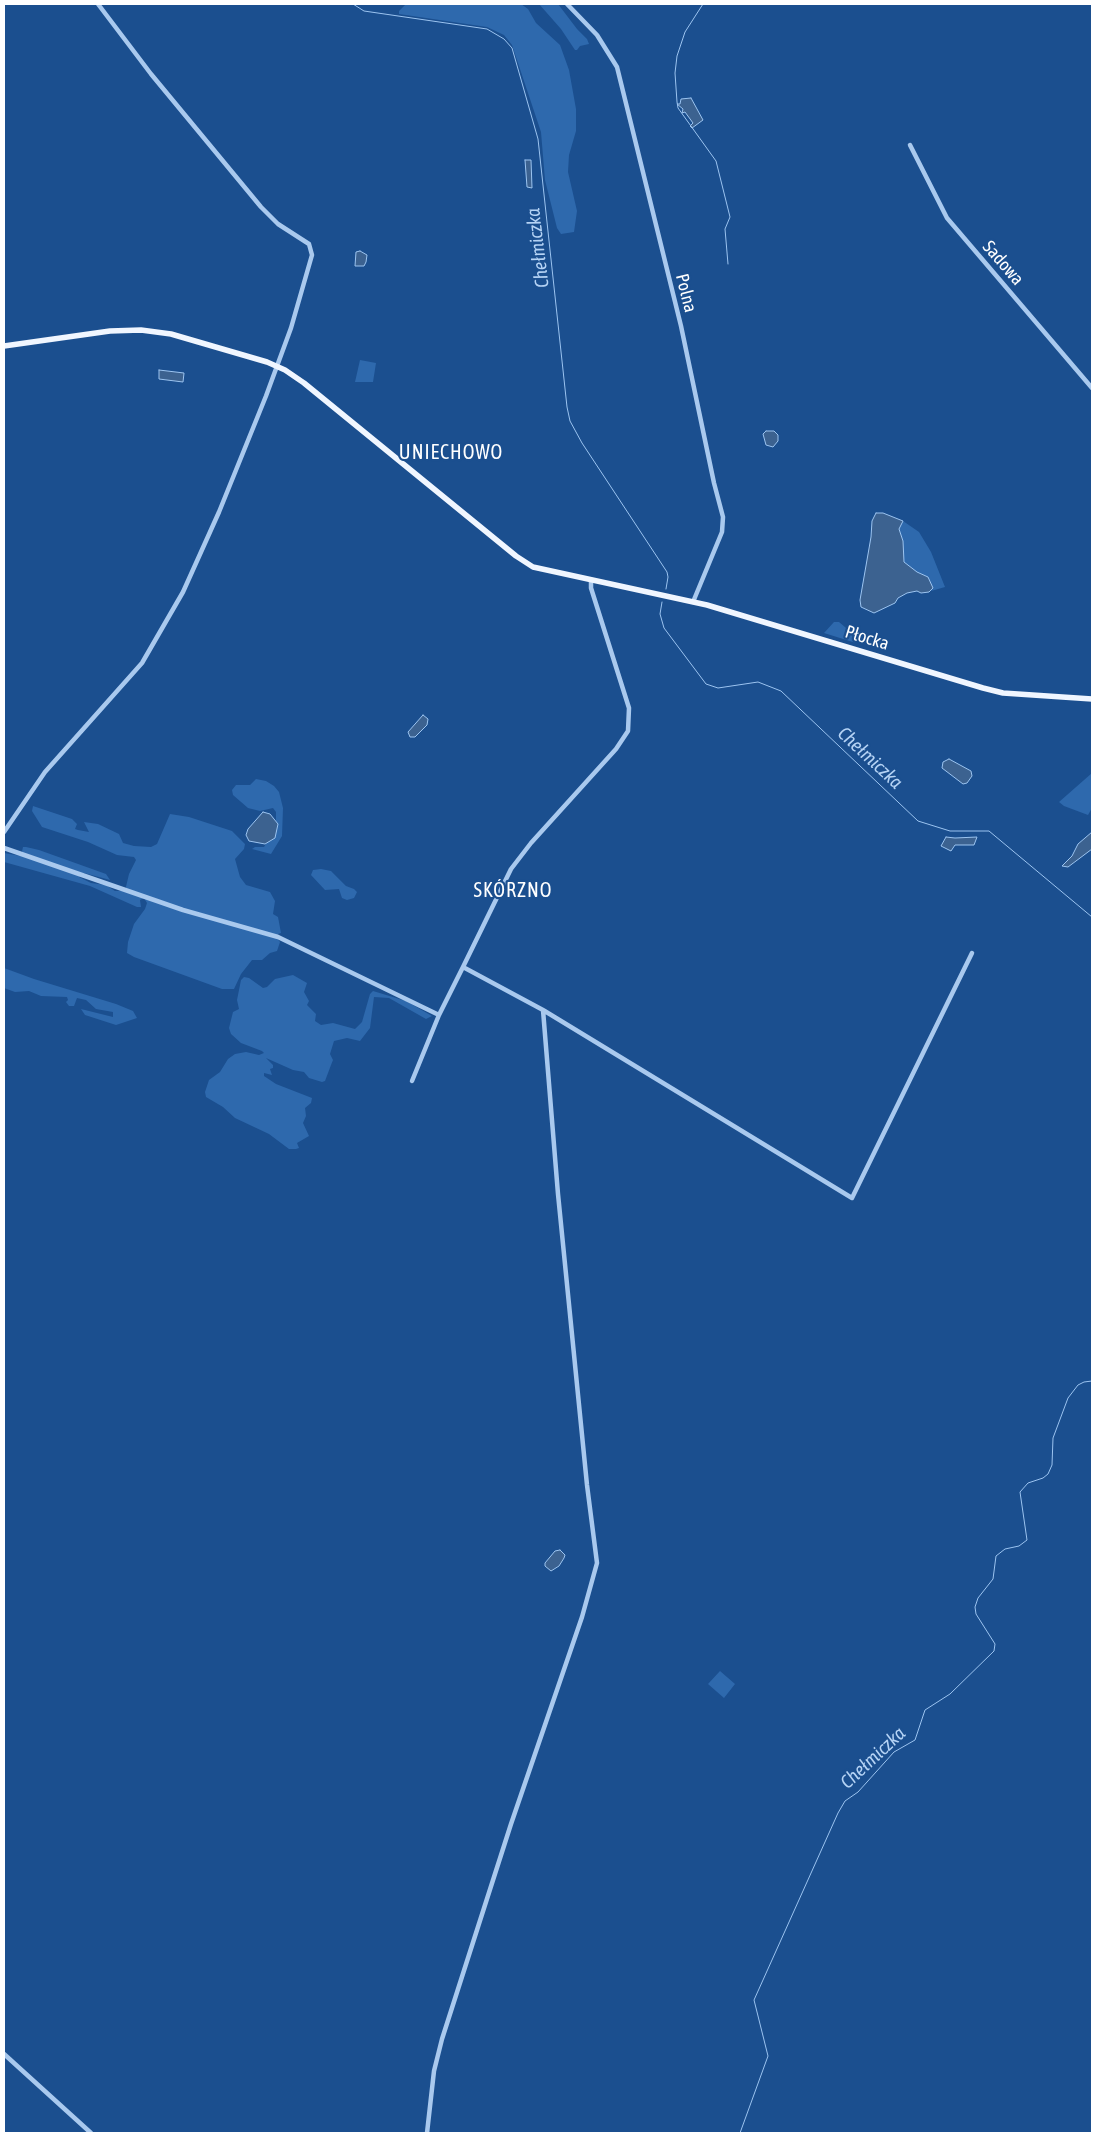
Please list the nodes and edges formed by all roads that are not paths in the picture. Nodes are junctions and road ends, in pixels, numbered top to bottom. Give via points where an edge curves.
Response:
1 (98, 4) edge
2 (567, 4) edge
3 (910, 145) dead end
4 (4, 346) edge
5 (277, 366) junction
6 (1092, 388) edge
7 (591, 580) junction
8 (693, 602) junction
9 (1092, 699) edge
10 (4, 832) edge
11 (4, 848) edge
12 (972, 953) dead end
13 (463, 967) junction
14 (543, 1010) junction
15 (439, 1015) junction
16 (412, 1081) dead end
17 (4, 2055) edge
18 (91, 2133) edge
19 (427, 2133) edge

1 - 5 street via 263,210 311,247 311,260
2 - 8 street, Polna via 597,34 617,67 681,326 723,517 722,532
3 - 6 street, Sadowa via 947,218
4 - 5 main road, Płocka via 110,331 146,331 171,334
5 - 7 main road, Płocka via 304,383 522,561 541,570
5 - 10 street via 219,512 183,592 142,663 45,772
7 - 8 main road, Płocka
7 - 13 street via 629,708 628,731 511,869
8 - 9 main road, Płocka via 983,688 1010,694
11 - 15 street via 183,910 278,937
12 - 14 street via 852,1198
13 - 14 street
13 - 15 street
14 - 19 street via 559,1204 597,1563 442,2039 434,2071
15 - 16 street
17 - 18 street

